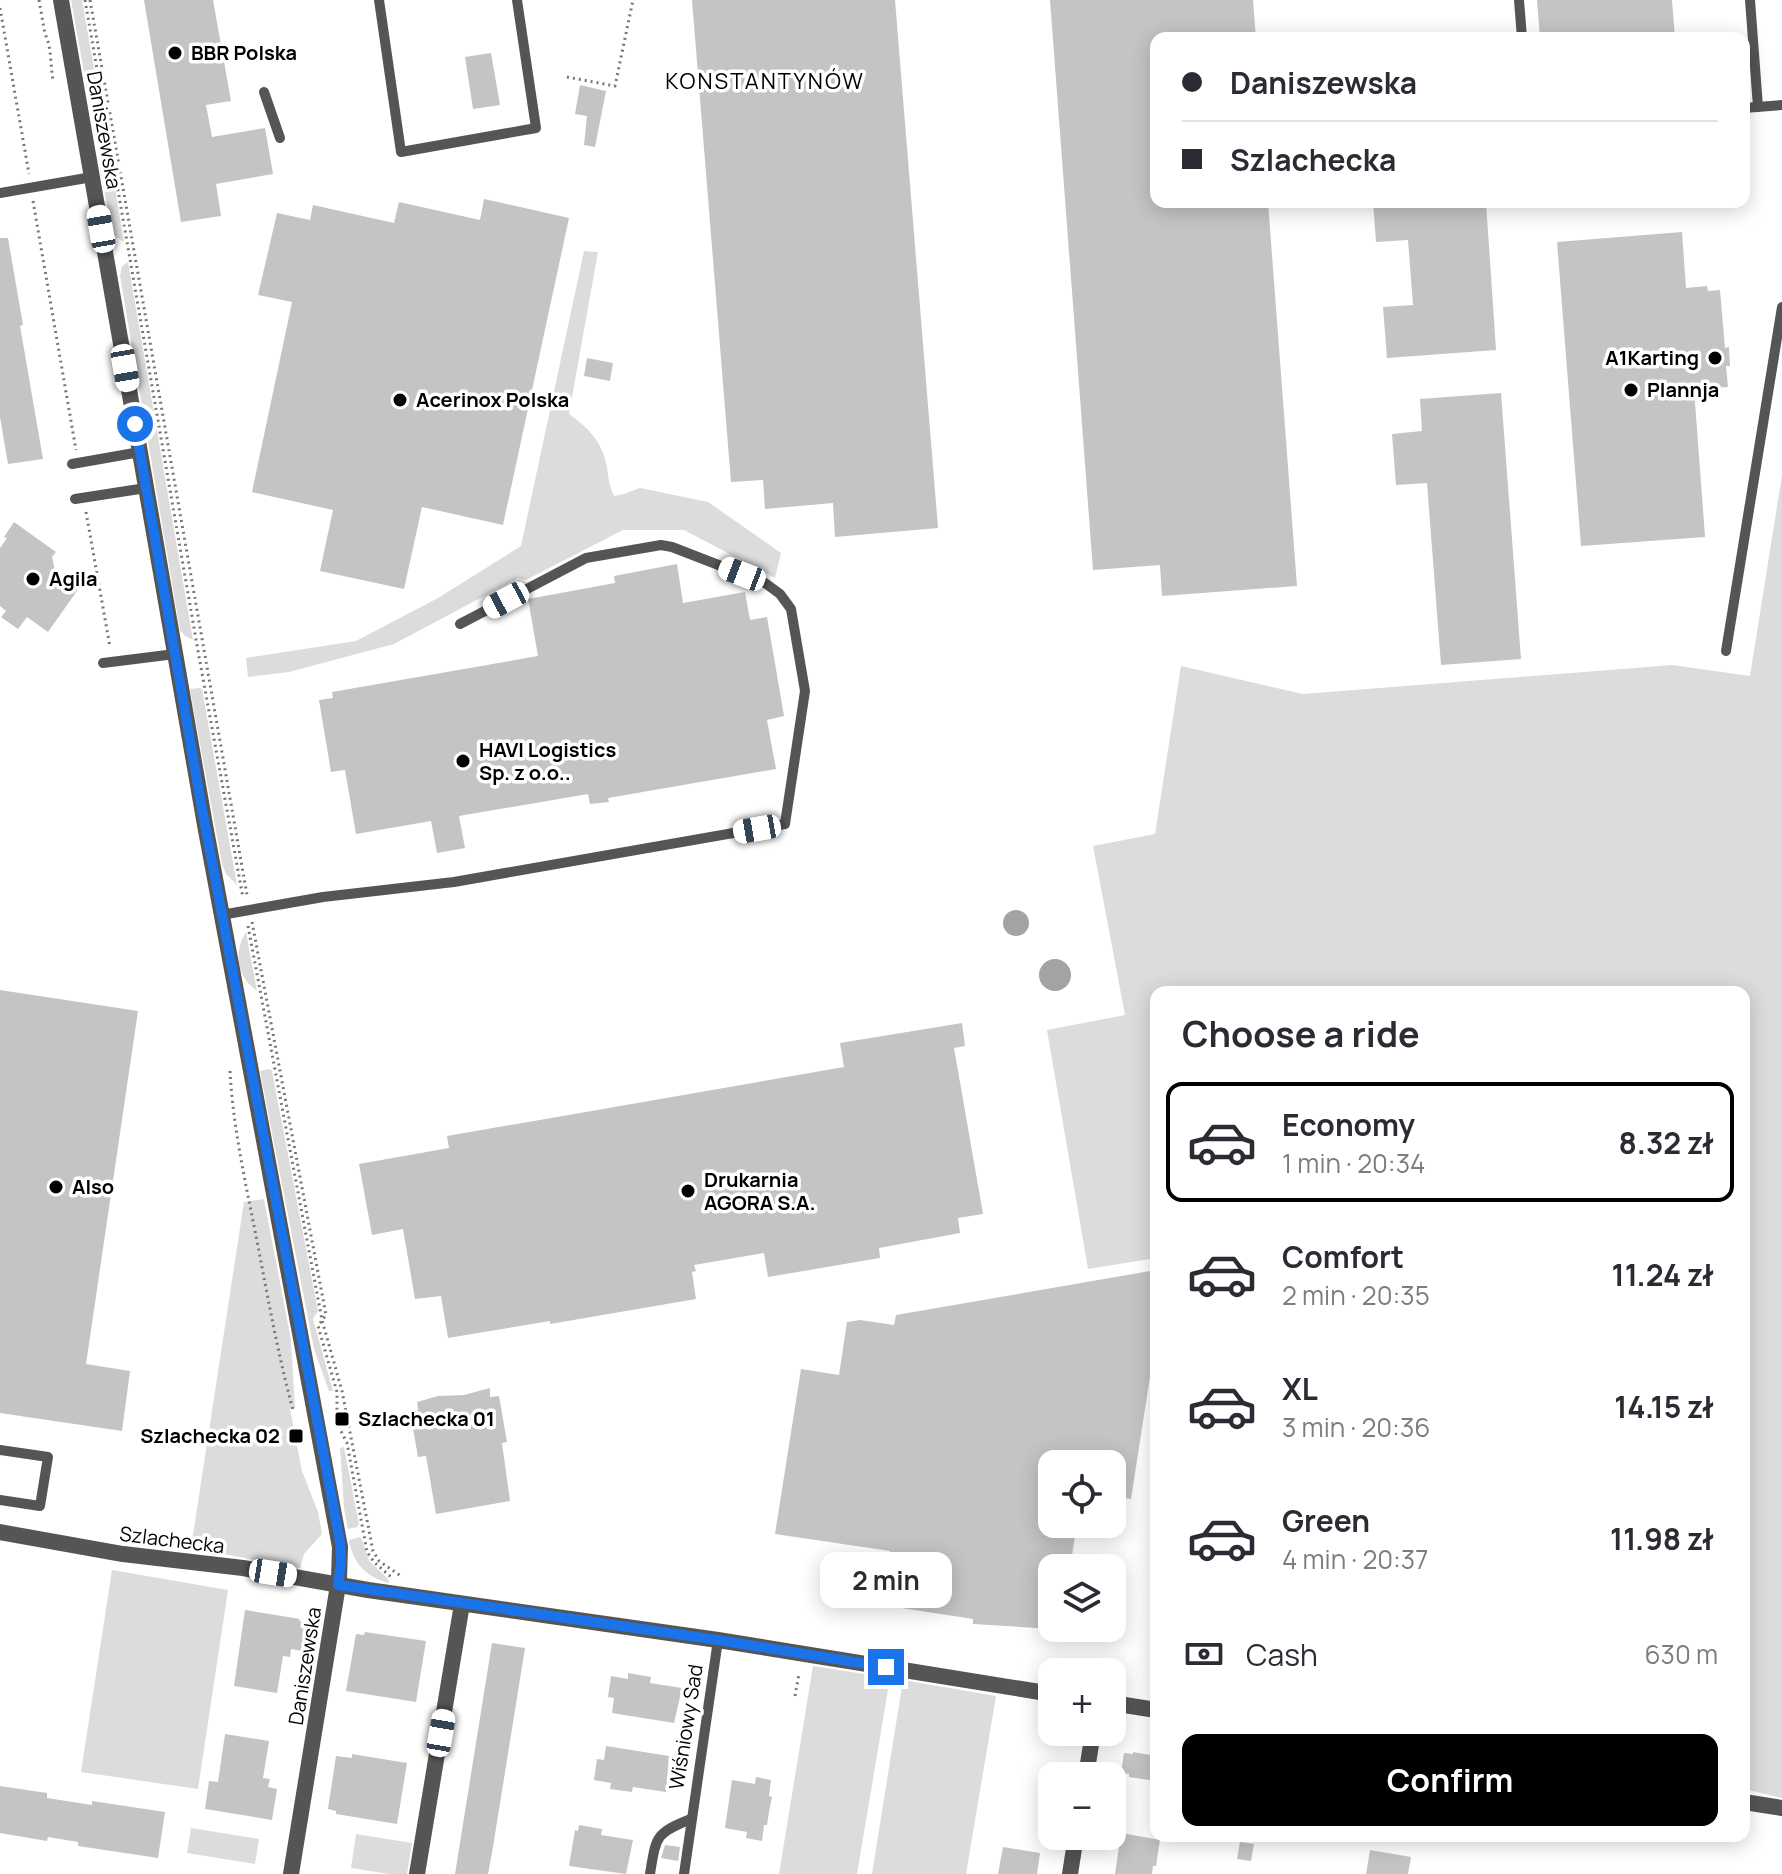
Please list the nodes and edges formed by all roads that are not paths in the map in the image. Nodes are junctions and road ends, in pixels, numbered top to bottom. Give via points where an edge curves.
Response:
1 (61, 0) edge
2 (379, 0) edge
3 (517, 0) edge
4 (1519, 0) edge
5 (1750, 0) edge
6 (1522, 32) edge
7 (264, 92) dead end
8 (1782, 105) edge
9 (1758, 107) junction
10 (1750, 108) edge
11 (280, 138) dead end
12 (92, 177) junction
13 (0, 193) edge
14 (1782, 307) edge
15 (140, 452) junction
16 (75, 463) road end
17 (146, 488) junction
18 (80, 498) road end
19 (460, 624) dead end
20 (1726, 651) dead end
21 (175, 654) junction
22 (108, 663) road end
23 (221, 915) junction
24 (0, 1450) edge
25 (0, 1500) edge
26 (0, 1532) edge
27 (338, 1585) junction
28 (462, 1604) junction
29 (718, 1640) junction
30 (1038, 1692) edge
31 (1126, 1705) edge
32 (1150, 1709) edge
33 (1750, 1803) edge
34 (1782, 1808) edge
35 (691, 1819) junction
36 (1074, 1850) edge
37 (291, 1874) edge
38 (417, 1874) edge
39 (650, 1874) edge
40 (684, 1874) edge
41 (1070, 1874) edge

1 - 12 street, Daniszewska
2 - 3 lane via 401,152 536,128
4 - 6 lane
5 - 9 lane
7 - 11 lane
8 - 9 lane
9 - 10 lane
12 - 13 lane
12 - 15 street, Daniszewska
14 - 20 lane
15 - 16 lane
15 - 17 street, Daniszewska
17 - 18 lane
17 - 21 street, Daniszewska
19 - 23 lane via 586,558 661,545 765,583 791,609 805,691 785,824 454,882
21 - 22 lane
21 - 23 street, Daniszewska
23 - 27 street, Daniszewska via 340,1542
24 - 25 lane via 48,1457 40,1506
26 - 27 street, Szlachecka
27 - 28 street, Szlachecka
27 - 37 street, Daniszewska
28 - 29 street, Szlachecka
28 - 38 street
29 - 30 street, Szlachecka
29 - 35 lane, Wiśniowy Sad
31 - 32 street
33 - 34 street
35 - 39 lane, Wiśniowy Sad via 658,1837
35 - 40 lane, Wiśniowy Sad
36 - 41 street

